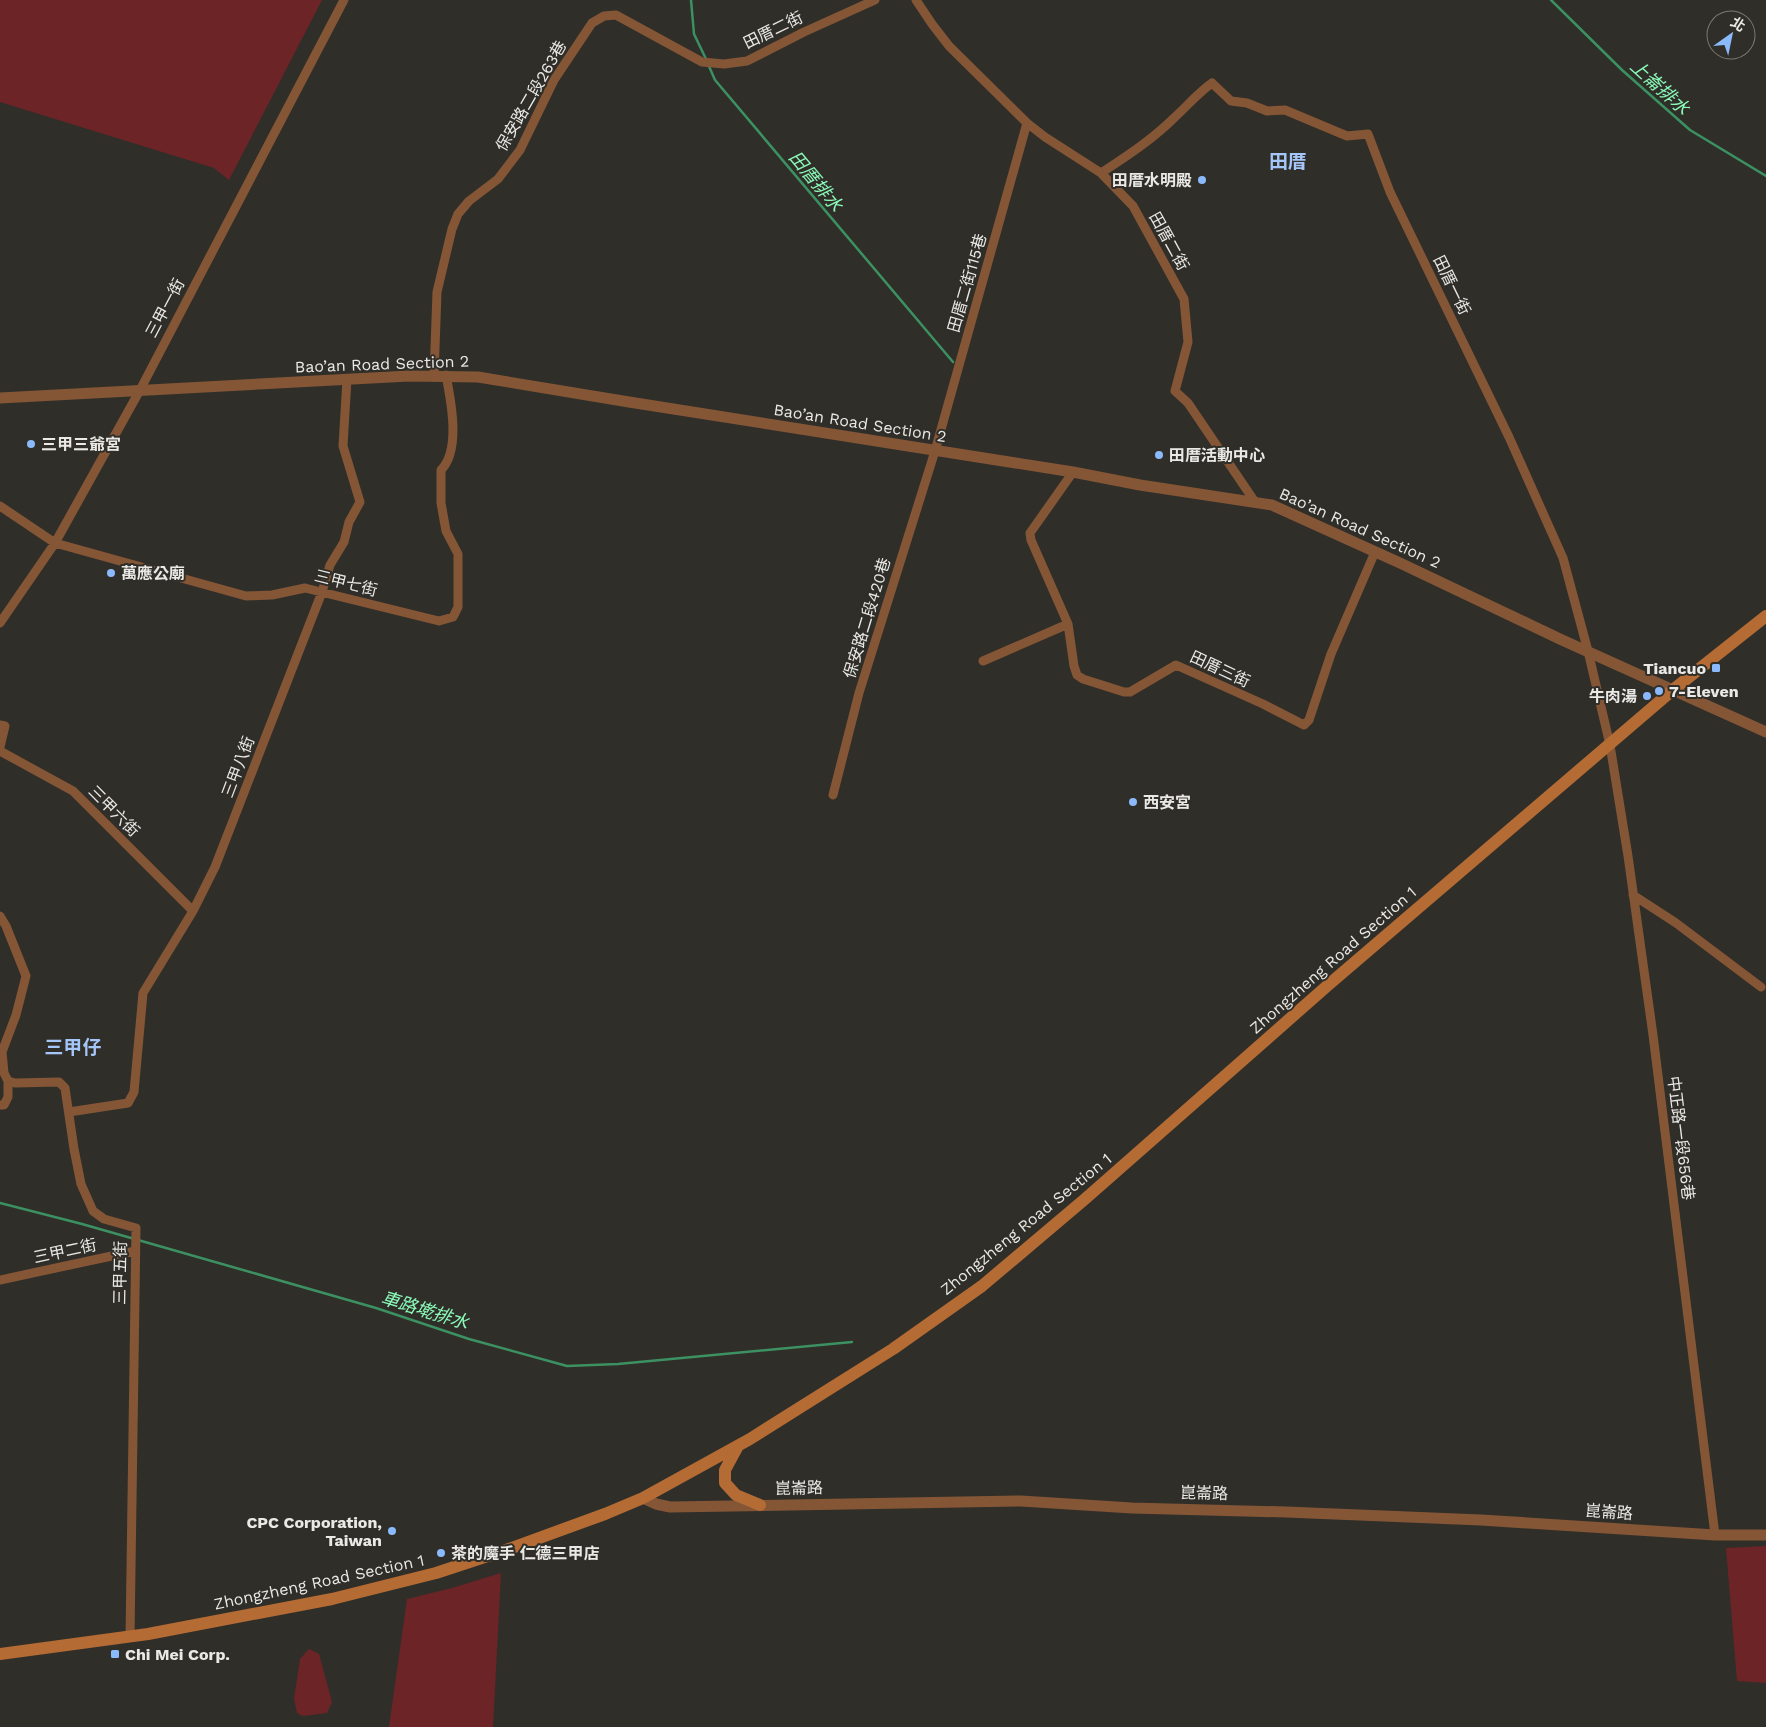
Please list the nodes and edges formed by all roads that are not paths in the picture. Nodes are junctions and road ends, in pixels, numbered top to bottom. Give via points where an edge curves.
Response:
1 (344, 0) edge
2 (875, 0) edge
3 (916, 0) edge
4 (706, 62) joint
5 (1027, 123) junction
6 (1101, 173) junction
7 (446, 375) junction
8 (434, 376) junction
9 (347, 379) junction
10 (140, 390) junction
11 (0, 398) edge
12 (935, 451) junction
13 (1073, 472) junction
14 (1255, 502) junction
15 (0, 506) edge
16 (55, 543) junction
17 (1375, 552) junction
18 (322, 592) junction
19 (1766, 616) edge
20 (0, 623) edge
21 (1068, 624) junction
22 (1588, 651) junction
23 (983, 661) dead end
24 (1674, 690) junction
25 (0, 725) edge
26 (1766, 732) edge
27 (1610, 745) junction
28 (0, 747) edge
29 (0, 751) edge
30 (833, 795) dead end
31 (1634, 895) junction
32 (193, 911) junction
33 (0, 916) edge
34 (1761, 987) dead end
35 (8, 1081) junction
36 (0, 1105) edge
37 (69, 1112) junction
38 (136, 1251) junction
39 (0, 1280) edge
40 (738, 1446) junction
41 (643, 1498) junction
42 (760, 1505) junction
43 (1715, 1535) junction
44 (1766, 1535) edge
45 (130, 1636) junction
46 (0, 1654) edge

1 - 10 street, 三甲一街
2 - 4 street, 田厝二街 via 747,61
3 - 5 street, 田厝二街 via 949,46
4 - 8 street, 保安路二段263巷 via 616,15 604,16 592,23 554,80 520,150 498,179 469,201 458,214 437,292
5 - 6 street, 田厝二街
5 - 12 street, 田厝二街115巷
6 - 14 street, 田厝二街 via 1134,206 1184,299 1188,342 1174,391 1188,403
6 - 22 street, 田厝一街 via 1131,153 1212,83 1231,101 1267,111 1285,110 1347,136 1368,134 1390,192 1509,437 1563,558
7 - 8 street, Bao’an Road Section 2
7 - 12 street, Bao’an Road Section 2 via 511,381
7 - 18 street, 三甲七街 via 454,437 446,466 441,470 446,531 458,554 458,607 453,616 439,621
8 - 9 street, Bao’an Road Section 2
9 - 10 street, Bao’an Road Section 2
9 - 18 street, 三甲八街 via 343,446 360,502 330,566
10 - 11 street, Bao’an Road Section 2
10 - 16 street, 三甲一街
12 - 13 street, Bao’an Road Section 2
12 - 30 street, 保安路二段420巷 via 859,693
13 - 14 street, Bao’an Road Section 2
13 - 21 street, 田厝三街 via 1030,533
14 - 17 street, Bao’an Road Section 2 via 1272,505
15 - 16 street, 三甲七街
16 - 18 street, 三甲七街 via 246,596 272,596 305,588
16 - 20 street, 三甲一街
17 - 21 street, 田厝三街 via 1331,654 1309,720 1304,725 1176,665 1130,692 1083,679 1077,675 1074,666
17 - 22 street, Bao’an Road Section 2
18 - 32 street, 三甲八街 via 215,867
19 - 24 main road, Zhongzheng Road Section 1
21 - 23 street
22 - 24 street, Bao’an Road Section 2
22 - 27 street, 田厝一街
24 - 26 street, Bao’an Road Section 2
24 - 27 main road, Zhongzheng Road Section 1
25 - 28 street via 5,726
27 - 31 street, 中正路一段656巷
27 - 40 main road, Zhongzheng Road Section 1 via 982,1286 893,1349
29 - 32 street, 三甲六街 via 73,791
31 - 34 street
31 - 43 street, 中正路一段656巷
32 - 37 street, 三甲八街 via 143,993 134,1092 128,1103
33 - 35 street via 26,976 2,1052
35 - 36 street via 8,1098 4,1105
35 - 37 street, 三甲五街 via 59,1082 65,1088
37 - 38 street, 三甲五街 via 81,1184 93,1211 104,1219 136,1228
38 - 39 street, 三甲二街
38 - 45 street, 三甲五街
40 - 41 main road, Zhongzheng Road Section 1
40 - 42 main road via 726,1470 726,1483 736,1495
41 - 42 street, 崑崙路 via 670,1506
41 - 45 main road, Zhongzheng Road Section 1 via 533,1541 436,1573 332,1599
42 - 43 street, 崑崙路 via 1022,1501 1481,1520
43 - 44 street, 崑崙路
45 - 46 main road, Zhongzheng Road Section 1

